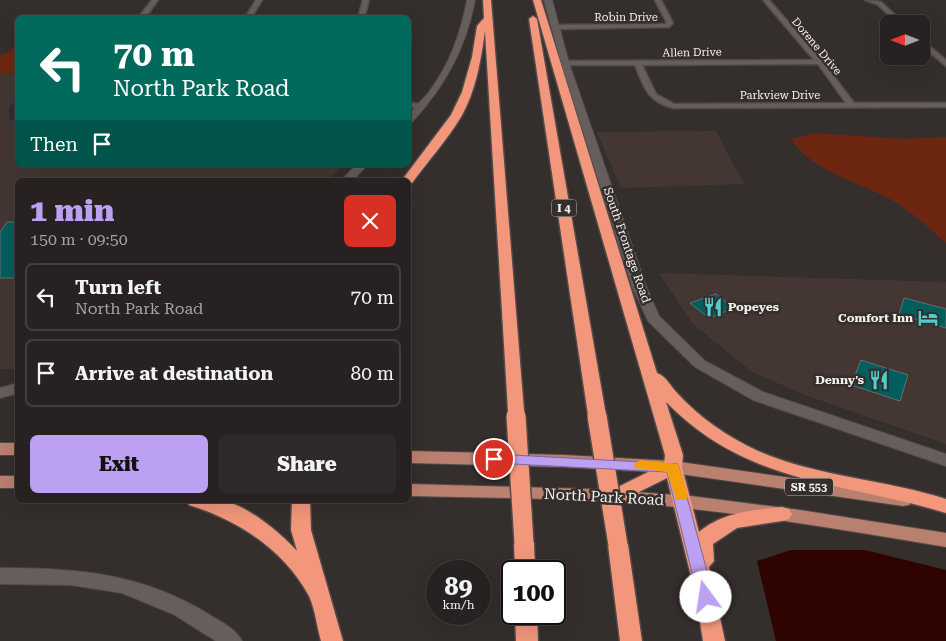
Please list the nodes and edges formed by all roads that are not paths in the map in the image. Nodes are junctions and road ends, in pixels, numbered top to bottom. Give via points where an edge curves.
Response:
1 (155, 0) edge
2 (259, 0) edge
3 (366, 0) edge
4 (471, 0) edge
5 (487, 0) edge
6 (530, 0) edge
7 (537, 0) edge
8 (548, 0) edge
9 (658, 0) edge
10 (766, 0) edge
11 (868, 0) edge
12 (143, 15) edge
13 (250, 15) edge
14 (362, 15) edge
15 (892, 15) edge
16 (488, 17) junction
17 (556, 27) junction
18 (930, 49) edge
19 (820, 62) junction
20 (565, 63) junction
21 (638, 64) junction
22 (946, 64) edge
23 (411, 105) edge
24 (946, 105) edge
25 (422, 106) junction
26 (852, 106) junction
27 (411, 118) edge
28 (360, 167) edge
29 (349, 178) edge
30 (410, 178) edge
31 (649, 368) junction
32 (15, 389) edge
33 (0, 393) edge
34 (0, 449) edge
35 (15, 450) edge
36 (411, 457) edge
37 (946, 460) edge
38 (673, 467) junction
39 (0, 482) edge
40 (15, 482) edge
41 (411, 490) edge
42 (617, 496) junction
43 (682, 502) junction
44 (206, 503) edge
45 (301, 503) edge
46 (946, 506) edge
47 (782, 514) junction
48 (946, 540) edge
49 (525, 560) edge
50 (0, 576) edge
51 (318, 593) junction
52 (706, 597) junction
53 (526, 625) edge
54 (232, 641) edge
55 (332, 641) edge
56 (527, 641) edge
57 (632, 641) edge
58 (714, 641) edge

1 - 12 street
2 - 13 street
3 - 14 street
4 - 25 street via 457,54
5 - 16 highway
6 - 57 highway, I 4, bridge
7 - 31 highway
8 - 17 street, South Frontage Road
9 - 17 street, Robin Drive via 670,23 667,26
10 - 19 street, Dorene Drive
11 - 15 street via 879,3
16 - 30 highway via 481,26 477,57 456,116
16 - 49 highway, bridge
17 - 20 street, South Frontage Road
18 - 22 street
19 - 21 street, Allen Drive
19 - 26 street, Dorene Drive
20 - 21 street, Allen Drive
20 - 37 street, South Frontage Road via 639,286 653,318 667,333 700,364 758,396
21 - 26 street, Parkview Drive via 653,98 673,106
23 - 25 street
24 - 26 street, Parkview Drive
25 - 27 street
28 - 29 street
31 - 38 highway via 674,455
31 - 46 highway via 666,393 684,410 724,440 742,449 821,478 912,494
32 - 33 street
34 - 35 main road
36 - 38 main road, SR 553 via 564,460
38 - 42 highway
38 - 43 highway
38 - 46 main road, SR 553
39 - 40 main road
41 - 42 main road, North Park Road / SR 553
42 - 43 main road, North Park Road / SR 553
43 - 47 main road, North Park Road / SR 553
43 - 52 highway
44 - 51 highway via 251,522 274,539
45 - 51 highway via 301,530
47 - 48 main road, North Park Road / SR 553
47 - 52 highway via 730,521 711,532 703,541
50 - 54 street via 83,578 122,586 184,610
51 - 55 highway
52 - 58 highway
53 - 56 highway

